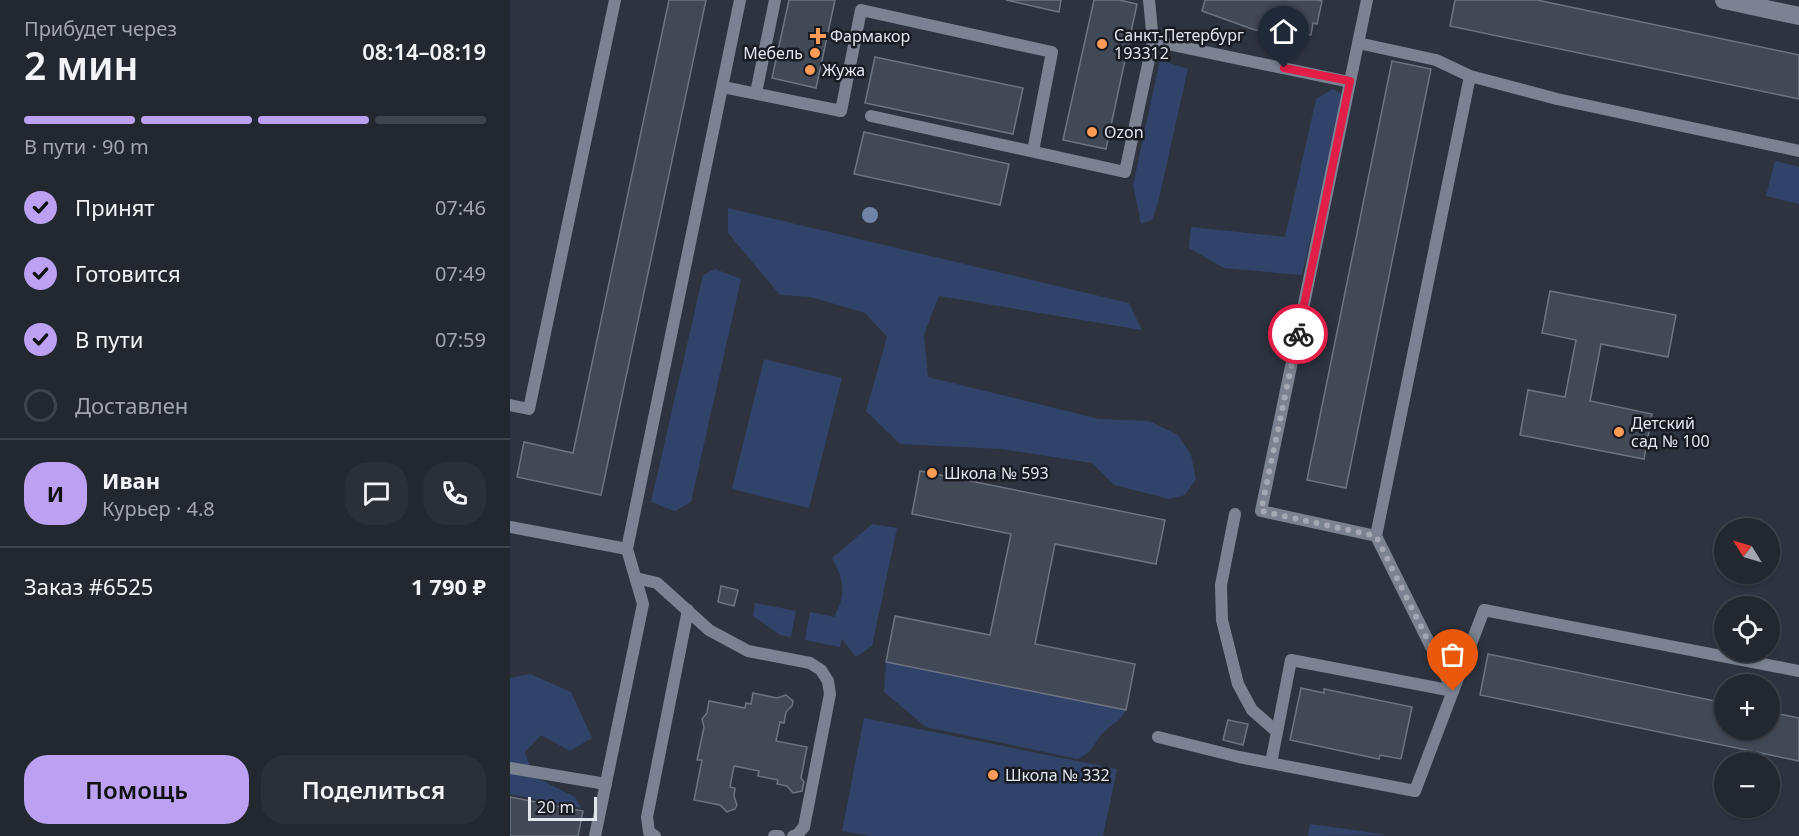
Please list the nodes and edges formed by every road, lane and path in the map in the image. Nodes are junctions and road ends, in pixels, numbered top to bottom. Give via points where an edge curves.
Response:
1 (615, 0) edge
2 (740, 0) edge
3 (775, 0) edge
4 (1149, 0) edge
5 (1367, 0) edge
6 (1724, 0) edge
7 (1799, 16) edge
8 (1153, 41) junction
9 (1358, 43) junction
10 (1470, 76) junction
11 (1350, 81) junction
12 (723, 87) junction
13 (756, 93) junction
14 (871, 116) dead end
15 (1034, 151) junction
16 (1799, 151) edge
17 (510, 405) edge
18 (1235, 514) dead end
19 (510, 527) edge
20 (1376, 536) junction
21 (627, 549) junction
22 (636, 578) junction
23 (688, 610) junction
24 (1799, 671) edge
25 (1453, 691) junction
26 (1277, 732) junction
27 (1158, 737) dead end
28 (1271, 763) junction
29 (510, 768) edge
30 (606, 784) junction
31 (595, 836) edge
32 (655, 836) edge
33 (774, 836) edge
34 (778, 836) edge
35 (793, 836) edge

1 - 17 lane via 529,409
2 - 12 lane
3 - 13 lane
4 - 8 lane
5 - 9 lane
6 - 7 street
8 - 11 lane
8 - 15 lane via 1125,172
9 - 10 lane via 1436,60
9 - 11 lane
10 - 16 lane via 1557,99
10 - 20 lane
11 - 20 lane via 1261,511
12 - 13 lane
12 - 21 lane
13 - 15 lane via 841,111 861,10 1052,52
14 - 15 lane
18 - 26 lane via 1221,585 1222,620 1238,684 1252,710
19 - 21 lane
20 - 25 lane
21 - 22 lane
22 - 23 lane via 657,583
22 - 30 lane via 643,604
23 - 32 lane via 647,817 649,832
23 - 35 lane via 709,630 748,651 810,663 828,681 830,694 804,827
24 - 25 lane via 1484,610
25 - 26 lane via 1291,660
25 - 28 lane via 1415,790
26 - 28 lane
27 - 28 lane
29 - 30 lane
30 - 31 lane
33 - 34 lane

